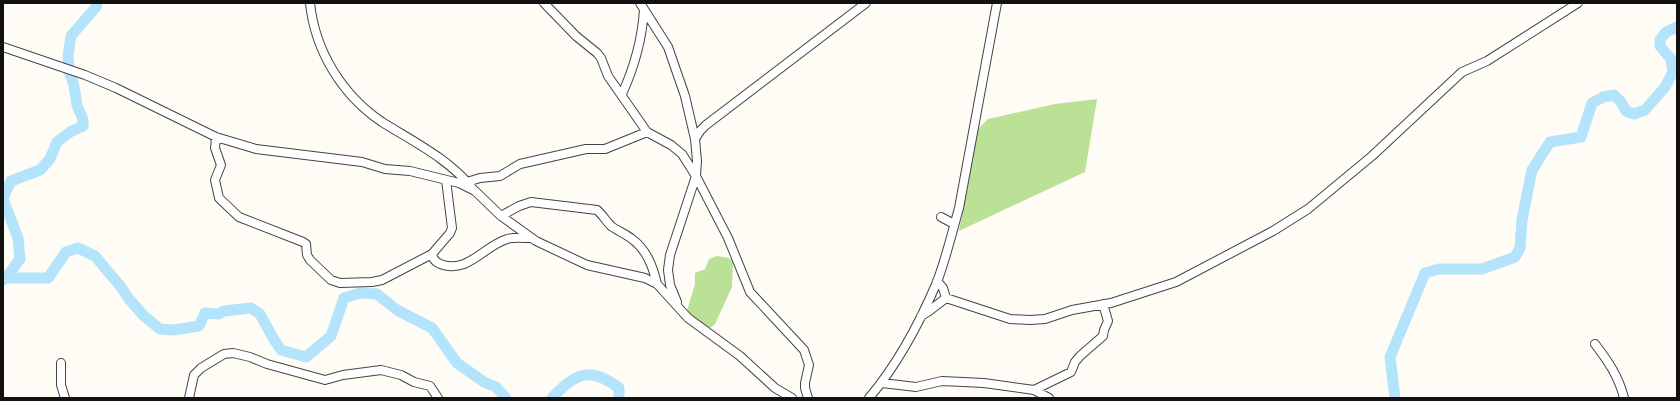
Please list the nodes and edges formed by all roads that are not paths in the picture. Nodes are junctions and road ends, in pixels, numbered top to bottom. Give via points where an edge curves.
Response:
1 (310, 3) edge
2 (544, 3) edge
3 (866, 3) edge
4 (997, 3) edge
5 (1578, 3) edge
6 (642, 7) edge
7 (3, 47) edge
8 (622, 94) junction
9 (647, 132) junction
10 (216, 137) junction
11 (695, 139) junction
12 (696, 176) junction
13 (446, 180) junction
14 (468, 182) junction
15 (475, 191) junction
16 (501, 216) junction
17 (941, 217) dead end
18 (954, 224) junction
19 (530, 238) junction
20 (432, 254) junction
21 (937, 281) junction
22 (657, 284) junction
23 (946, 298) junction
24 (1103, 304) junction
25 (679, 308) junction
26 (921, 316) junction
27 (1595, 344) dead end
28 (61, 363) dead end
29 (882, 383) junction
30 (1034, 390) junction
31 (64, 398) edge
32 (189, 398) edge
33 (438, 398) edge
34 (792, 398) edge
35 (808, 398) edge
36 (869, 398) edge
37 (1049, 398) edge
38 (1624, 398) edge

1 - 14 street via 314,30 328,62 358,103 431,152
2 - 8 street via 580,40 597,53 608,76
3 - 11 street via 706,125
4 - 18 street
5 - 24 street via 1487,61 1462,72 1372,156 1308,209 1273,231 1176,282
6 - 8 street via 643,24 633,66
6 - 11 street via 668,48 685,96
7 - 10 street via 116,88
8 - 9 street
9 - 12 street via 682,154
9 - 14 street via 605,149 586,149 520,164 500,176
10 - 13 street via 256,149 362,162 385,169 410,171
10 - 20 street via 215,148 221,166 215,180 219,198 239,217 306,244 310,260 331,280 340,283 382,280
11 - 12 street
12 - 25 street via 670,255 668,270 670,285
12 - 35 street via 728,238 750,292 804,350 809,365 805,382
13 - 15 street
13 - 20 street via 452,228
14 - 15 street
15 - 16 street
16 - 19 street
16 - 22 street via 531,202 596,210 608,223 641,248 649,258
17 - 18 street
18 - 21 street
19 - 20 street via 499,242 464,264 437,264
19 - 22 street via 587,265 645,278
21 - 23 street via 943,288
21 - 26 street
22 - 25 street
23 - 24 street via 1002,317 1020,320 1045,319
23 - 26 street
24 - 30 street via 1108,321 1102,339 1080,356 1071,372
25 - 34 street via 688,318 740,356 775,388
26 - 29 street
27 - 38 street via 1620,381
28 - 31 street
29 - 30 street via 916,386 953,381
29 - 36 street
30 - 37 street
32 - 33 street via 194,375 224,354 232,353 325,380 376,370 392,372 430,386

